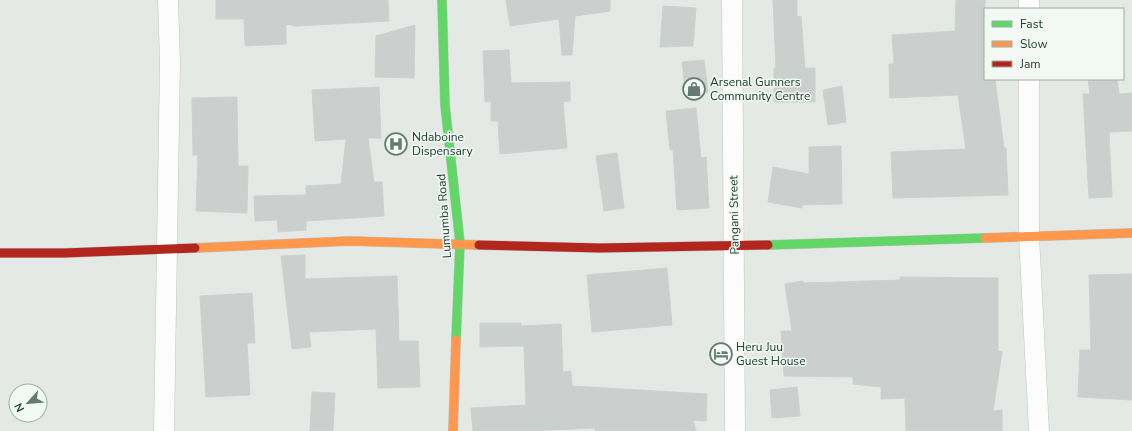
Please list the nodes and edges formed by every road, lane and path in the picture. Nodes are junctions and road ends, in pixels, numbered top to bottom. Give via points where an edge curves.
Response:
1 (168, 0) edge
2 (442, 0) edge
3 (732, 0) edge
4 (1029, 80) edge
5 (1132, 233) edge
6 (1029, 236) junction
7 (460, 243) junction
8 (735, 246) junction
9 (167, 248) junction
10 (0, 253) edge
11 (164, 431) edge
12 (453, 431) edge
13 (735, 431) edge
14 (1039, 431) edge

1 - 9 street via 170,62
2 - 7 street, Lumumba Road via 445,105
3 - 8 street, Pangani Street
4 - 6 street
5 - 6 street
6 - 8 street
6 - 14 street
7 - 8 street via 600,248
7 - 9 street via 350,241
7 - 12 street, Lumumba Road
8 - 13 street, Pangani Street
9 - 10 street
9 - 11 street

